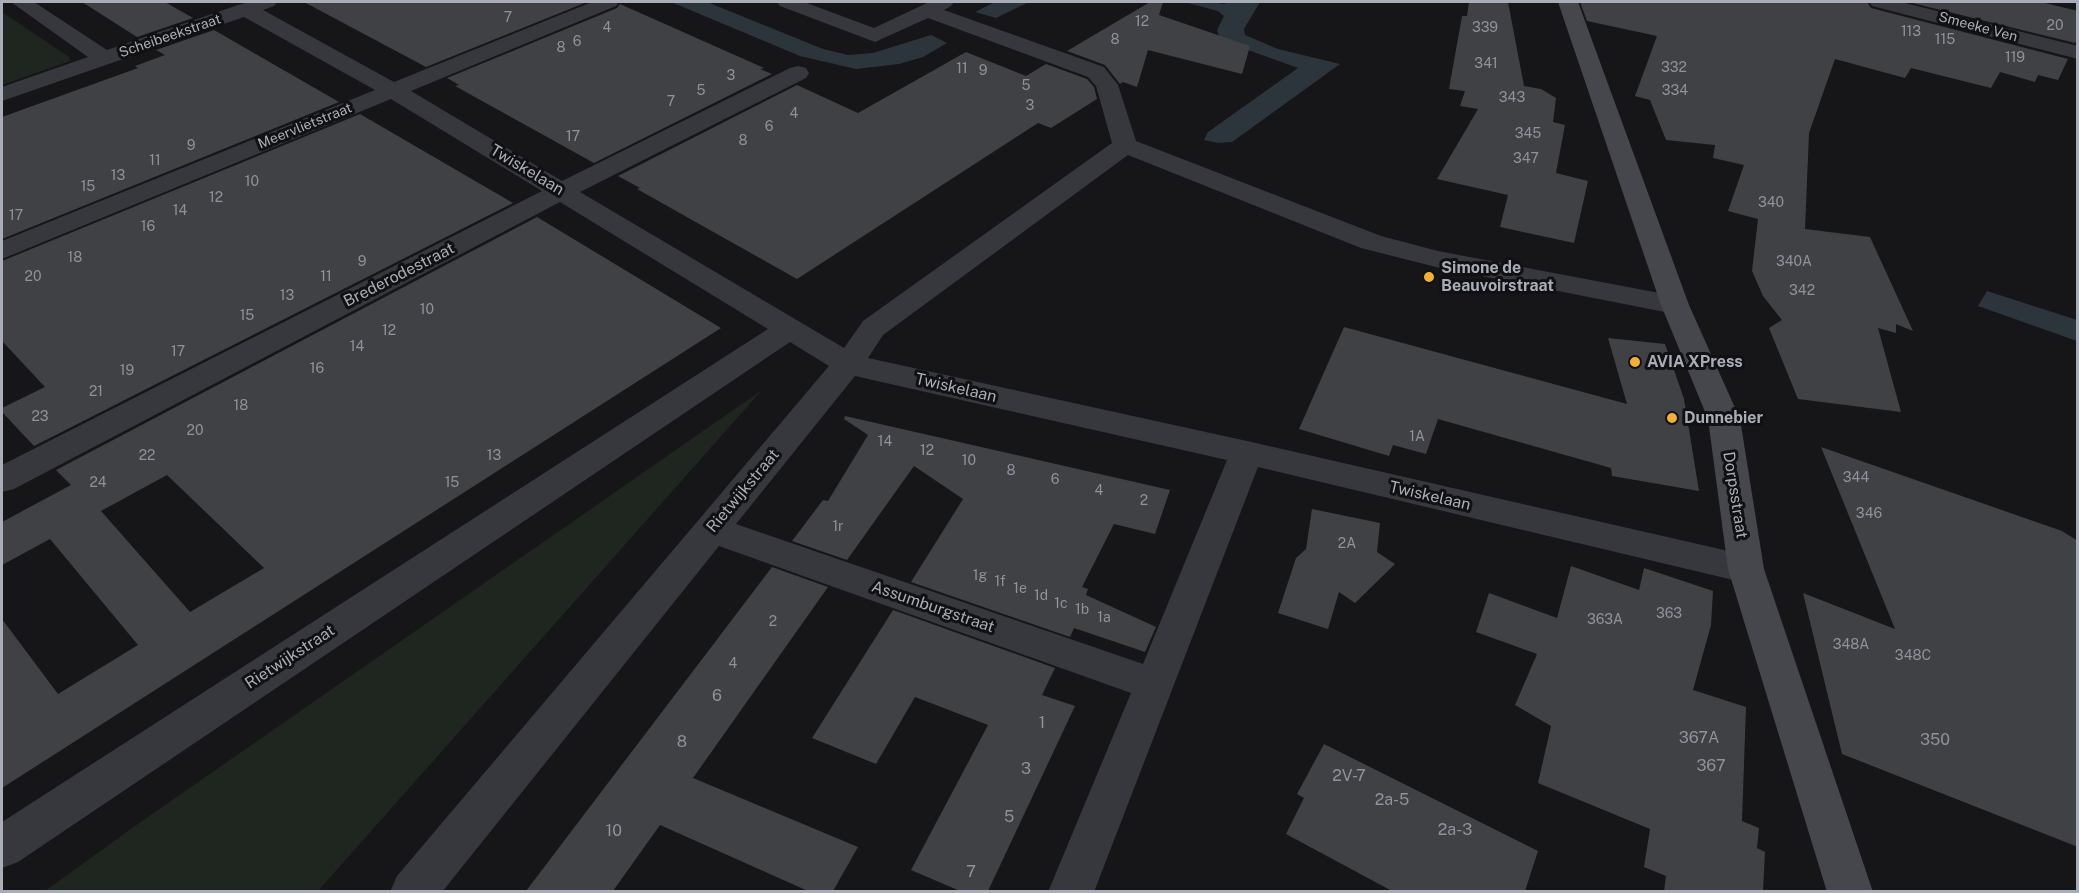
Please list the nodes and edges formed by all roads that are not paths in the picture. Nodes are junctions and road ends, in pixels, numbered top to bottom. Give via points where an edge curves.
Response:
1 (21, 2) edge
2 (609, 2) edge
3 (787, 2) edge
4 (1568, 2) edge
5 (1879, 2) edge
6 (257, 5) edge
7 (935, 6) edge
8 (2078, 53) edge
9 (104, 58) junction
10 (798, 73) dead end
11 (392, 90) junction
12 (2, 94) edge
13 (1125, 145) junction
14 (562, 191) junction
15 (2, 251) edge
16 (1675, 305) junction
17 (789, 329) junction
18 (848, 364) junction
19 (1247, 453) junction
20 (2, 480) edge
21 (711, 529) junction
22 (1746, 569) junction
23 (1155, 685) junction
24 (2, 847) edge
25 (413, 891) edge
26 (1071, 891) edge
27 (1850, 891) edge

1 - 9 street, Scheibeekstraat
2 - 11 street, Meervlietstraat
3 - 7 street via 875,36
4 - 16 street, Dorpsstraat
5 - 8 street, Smeeke Ven
6 - 9 street, Scheibeekstraat
6 - 11 street, Twiskelaan
7 - 13 street via 1096,72 1107,86
9 - 12 street, Scheibeekstraat
10 - 14 street, Brederodestraat
11 - 14 street, Twiskelaan
11 - 15 street, Meervlietstraat
13 - 16 street via 1371,242 1436,259
13 - 18 street, Rietwijkstraat via 873,328
14 - 17 street, Twiskelaan
14 - 20 street, Brederodestraat
16 - 22 street, Dorpsstraat via 1724,418
17 - 18 street, Twiskelaan
17 - 24 street, Rietwijkstraat
18 - 19 street, Twiskelaan
18 - 21 street, Rietwijkstraat
19 - 22 street, Twiskelaan
19 - 23 street
21 - 23 street, Assumburgstraat
21 - 25 street, Rietwijkstraat
22 - 27 street, Dorpsstraat
23 - 26 street

